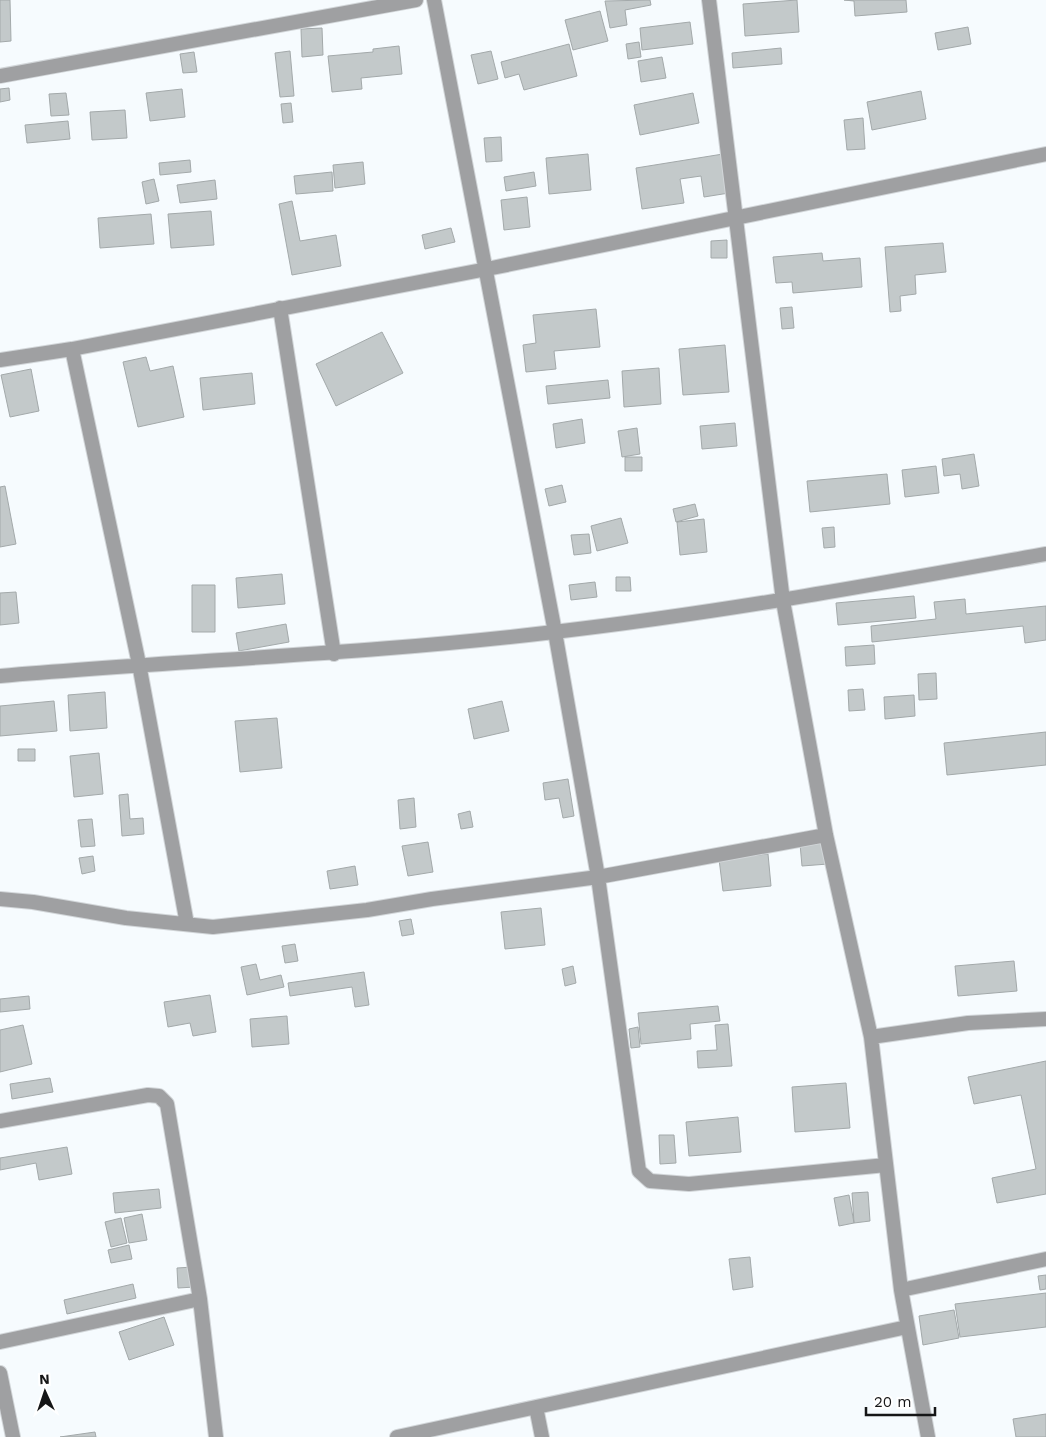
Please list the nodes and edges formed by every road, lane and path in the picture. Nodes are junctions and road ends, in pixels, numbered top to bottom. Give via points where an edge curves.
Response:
1 (416, 0) edge
2 (434, 0) edge
3 (709, 0) edge
4 (0, 76) edge
5 (1046, 154) edge
6 (736, 218) junction
7 (487, 269) junction
8 (280, 308) junction
9 (72, 349) junction
10 (0, 360) edge
11 (1046, 554) edge
12 (783, 601) junction
13 (555, 632) junction
14 (334, 654) junction
15 (139, 664) junction
16 (0, 676) edge
17 (826, 835) junction
18 (598, 877) junction
19 (0, 899) edge
20 (187, 924) junction
21 (1046, 1019) edge
22 (871, 1037) junction
23 (0, 1121) edge
24 (886, 1165) junction
25 (1046, 1259) edge
26 (901, 1290) junction
27 (200, 1299) junction
28 (907, 1327) junction
29 (0, 1342) edge
30 (0, 1373) edge
31 (536, 1407) junction
32 (12, 1437) edge
33 (216, 1437) edge
34 (397, 1437) edge
35 (542, 1437) edge
36 (928, 1437) edge

1 - 4 street
2 - 7 street
3 - 6 street
5 - 6 street
6 - 7 street
6 - 12 street
7 - 8 street
7 - 13 street
8 - 9 street
8 - 14 street
9 - 10 street
9 - 15 street
11 - 12 street
12 - 13 street
12 - 17 street
13 - 14 street
13 - 18 street
14 - 15 street
15 - 16 street
15 - 20 street
17 - 18 street
17 - 22 street
18 - 20 street via 367,910 214,927
18 - 24 street via 639,1171 650,1181 689,1184
19 - 20 street
21 - 22 street via 968,1023
22 - 24 street
23 - 27 street via 148,1095 159,1096 168,1104
24 - 26 street
25 - 26 street
26 - 28 street
27 - 29 street
27 - 33 street
28 - 31 street
28 - 36 street
30 - 32 street
31 - 34 street
31 - 35 street

